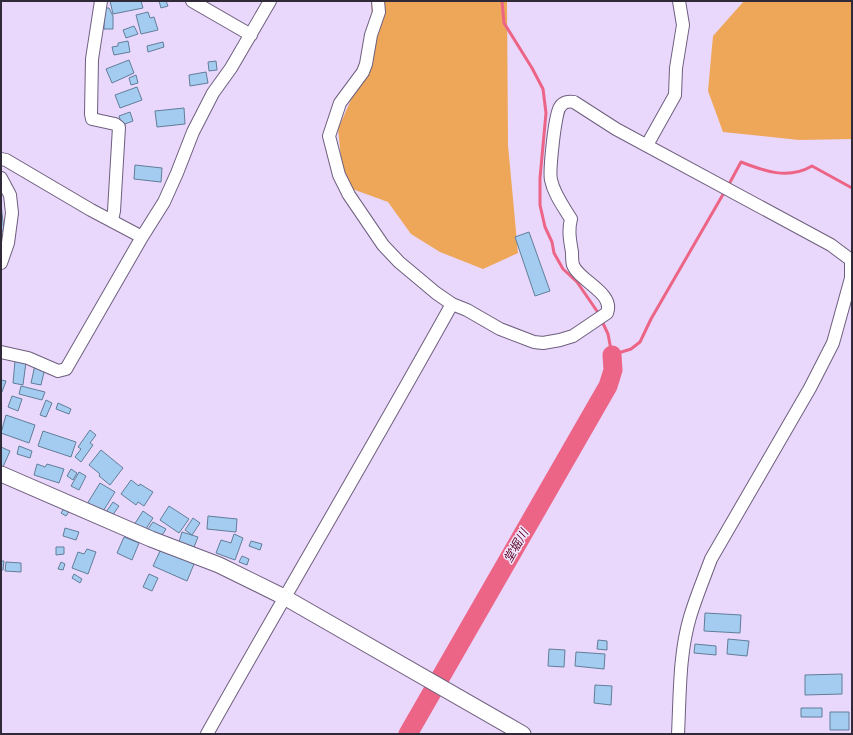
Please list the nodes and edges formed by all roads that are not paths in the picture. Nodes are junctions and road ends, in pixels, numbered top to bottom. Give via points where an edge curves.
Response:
1 (101, 1) edge
2 (192, 1) edge
3 (270, 1) edge
4 (378, 1) edge
5 (679, 1) edge
6 (251, 35) junction
7 (647, 145) junction
8 (1, 159) edge
9 (1, 178) edge
10 (112, 220) junction
11 (142, 237) junction
12 (1, 262) edge
13 (452, 304) junction
14 (1, 352) edge
15 (1, 474) edge
16 (284, 597) junction
17 (207, 734) edge
18 (523, 734) edge
19 (678, 734) edge

1 - 10 street via 92,59 91,114 92,119 119,127
2 - 6 street
3 - 6 street
4 - 13 street via 379,12 371,34 366,64 340,103 329,136 339,175 349,195 383,245 399,262
5 - 7 street via 683,25 676,68 675,95
6 - 11 street via 232,68 213,93 193,132 164,202
7 - 13 street via 574,102 560,105 553,141 550,178 557,197 570,218 573,265 608,301 607,313 573,336 539,342 500,329 468,310
7 - 19 street via 831,245 851,260 851,278 833,342 810,388 712,559 700,588 690,618 680,678
8 - 10 street
9 - 12 street via 10,195 12,213 8,243
10 - 11 street
11 - 14 street via 66,369 58,371 28,358
13 - 16 street
15 - 16 street via 151,539 219,565
16 - 17 street
16 - 18 street

